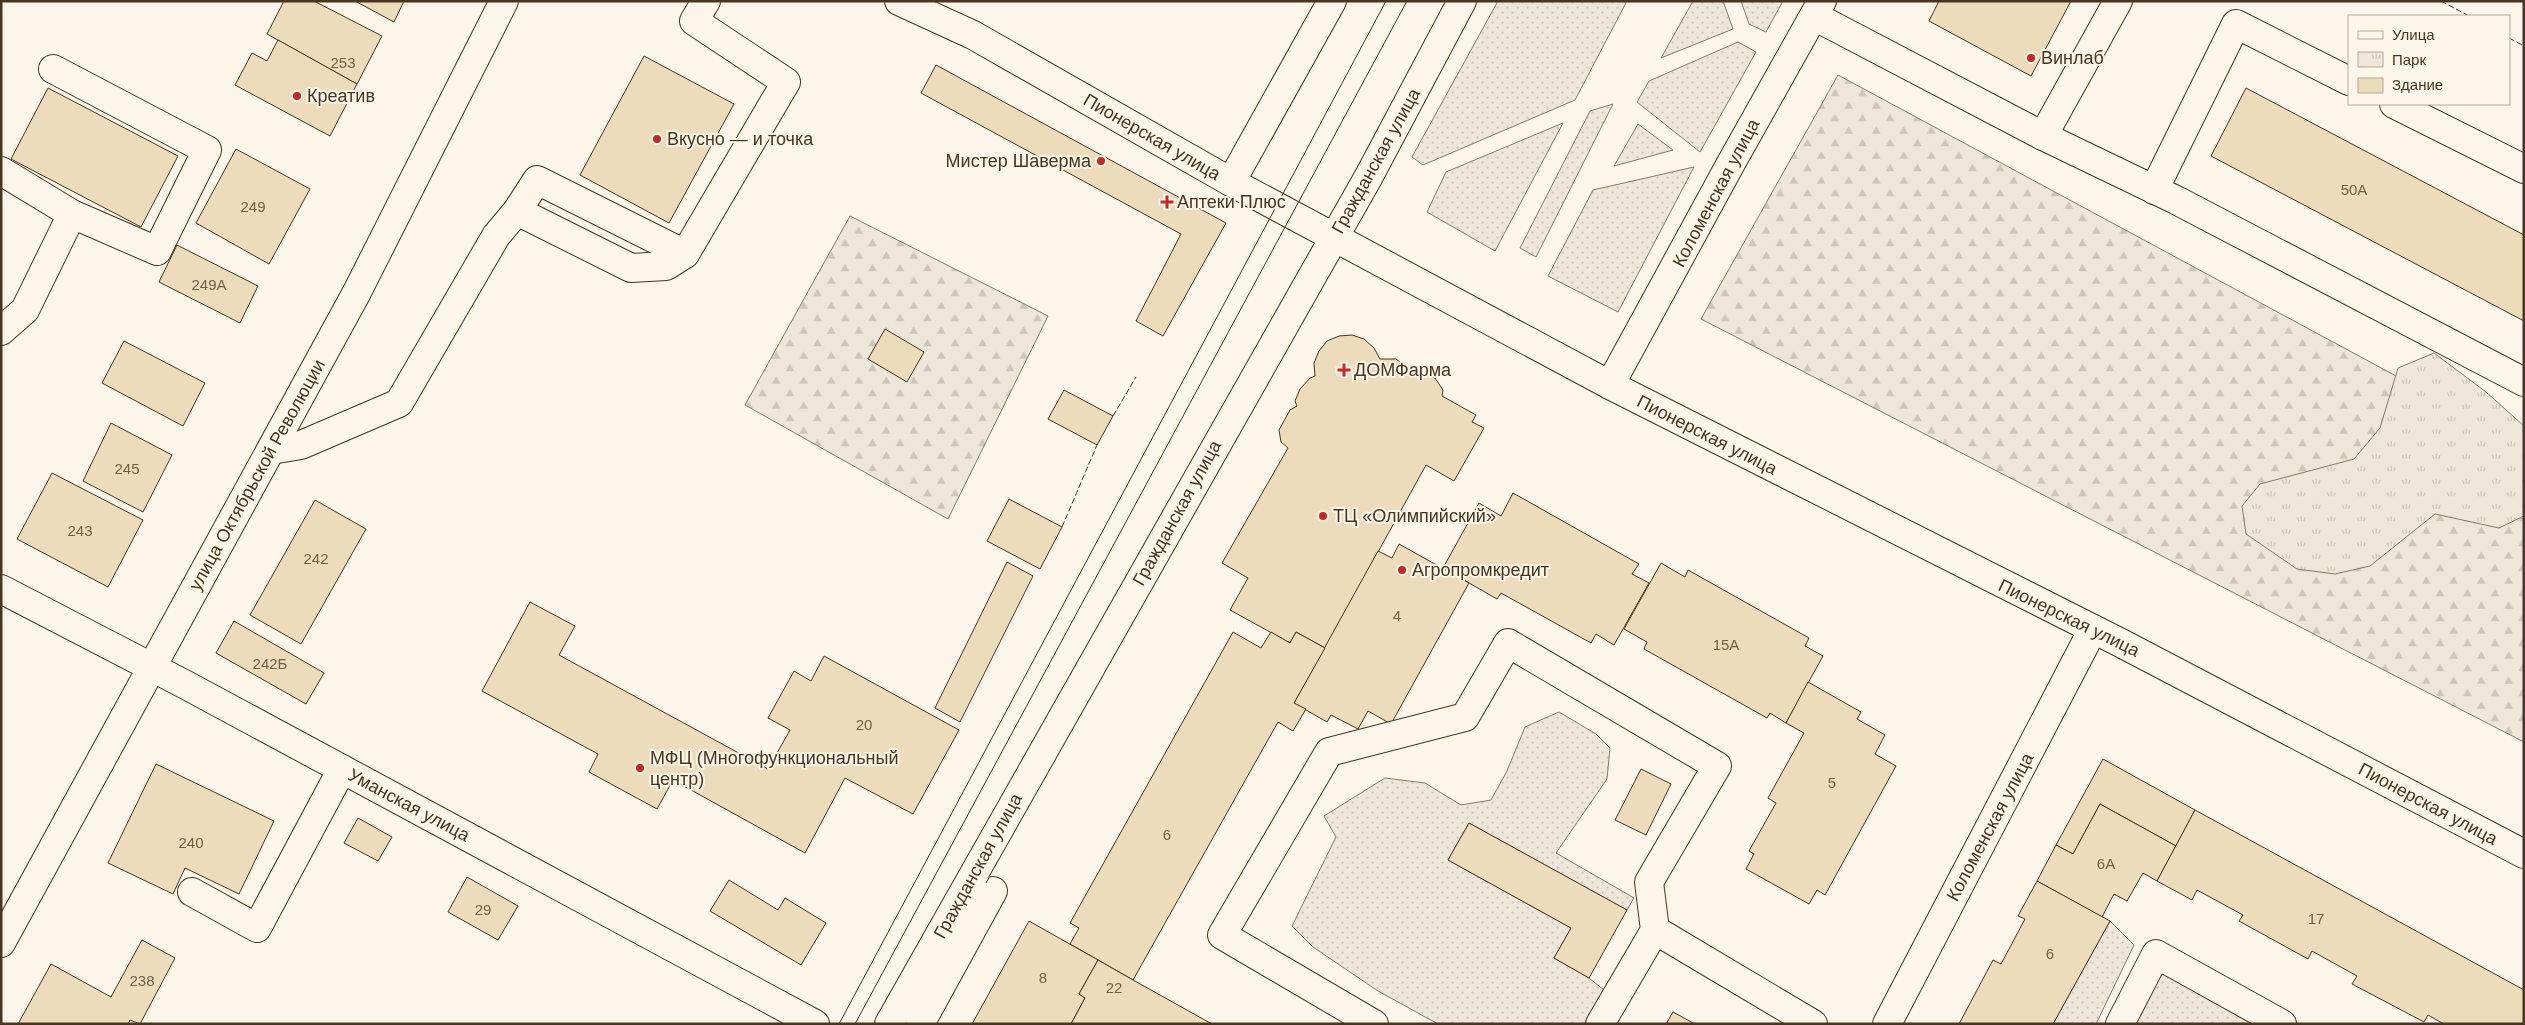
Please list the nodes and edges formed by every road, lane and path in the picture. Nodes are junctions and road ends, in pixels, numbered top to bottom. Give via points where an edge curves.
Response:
1 (504, 1) edge
2 (706, 1) edge
3 (899, 1) edge
4 (1332, 1) edge
5 (1462, 1) edge
6 (2118, 1) edge
7 (1818, 9) edge
8 (53, 69) dead end
9 (2348, 80) edge
10 (2396, 105) edge
11 (2042, 136) junction
12 (2524, 169) edge
13 (1, 171) edge
14 (1232, 182) junction
15 (2154, 190) junction
16 (517, 211) junction
17 (72, 214) junction
18 (1334, 236) junction
19 (685, 254) junction
20 (1, 331) edge
21 (2524, 382) edge
22 (1610, 385) junction
23 (271, 450) junction
24 (1, 589) edge
25 (2093, 629) junction
26 (152, 667) junction
27 (342, 769) junction
28 (2524, 854) edge
29 (192, 892) dead end
30 (993, 892) dead end
31 (1655, 930) junction
32 (1, 943) edge
33 (814, 1024) edge
34 (889, 1024) edge
35 (920, 1024) edge
36 (1374, 1024) edge
37 (1600, 1024) edge
38 (1813, 1024) edge
39 (1887, 1024) edge
40 (2120, 1024) edge
41 (2282, 1024) edge

1 - 23 street, улица Октябрьской Революции via 357,292
2 - 19 street via 694,21 786,82
3 - 14 street, Пионерская улица via 973,35
4 - 14 street
5 - 18 street, Гражданская улица
6 - 11 street
7 - 11 street
7 - 22 street, Коломенская улица
8 - 17 street via 207,150 157,251
9 - 15 street via 2236,24
10 - 12 street
11 - 15 street
13 - 17 street
14 - 18 street, Пионерская улица
15 - 21 street
16 - 19 street via 631,268 666,266
16 - 19 street via 537,180
16 - 23 street via 496,236 399,403 301,445
17 - 20 street via 25,310
18 - 22 street, Пионерская улица
18 - 34 street, Гражданская улица
22 - 25 street, Пионерская улица
23 - 26 street, улица Октябрьской Революции
24 - 26 street, Уманская улица
25 - 28 street, Пионерская улица
25 - 39 street, Коломенская улица
26 - 27 street, Уманская улица
26 - 32 street, улица Октябрьской Революции
27 - 29 street via 257,928
27 - 33 street, Уманская улица
30 - 35 street
31 - 36 street via 1649,882 1717,766 1508,643 1465,717 1329,752 1222,934
31 - 37 street
31 - 38 street
40 - 41 street via 2156,954

